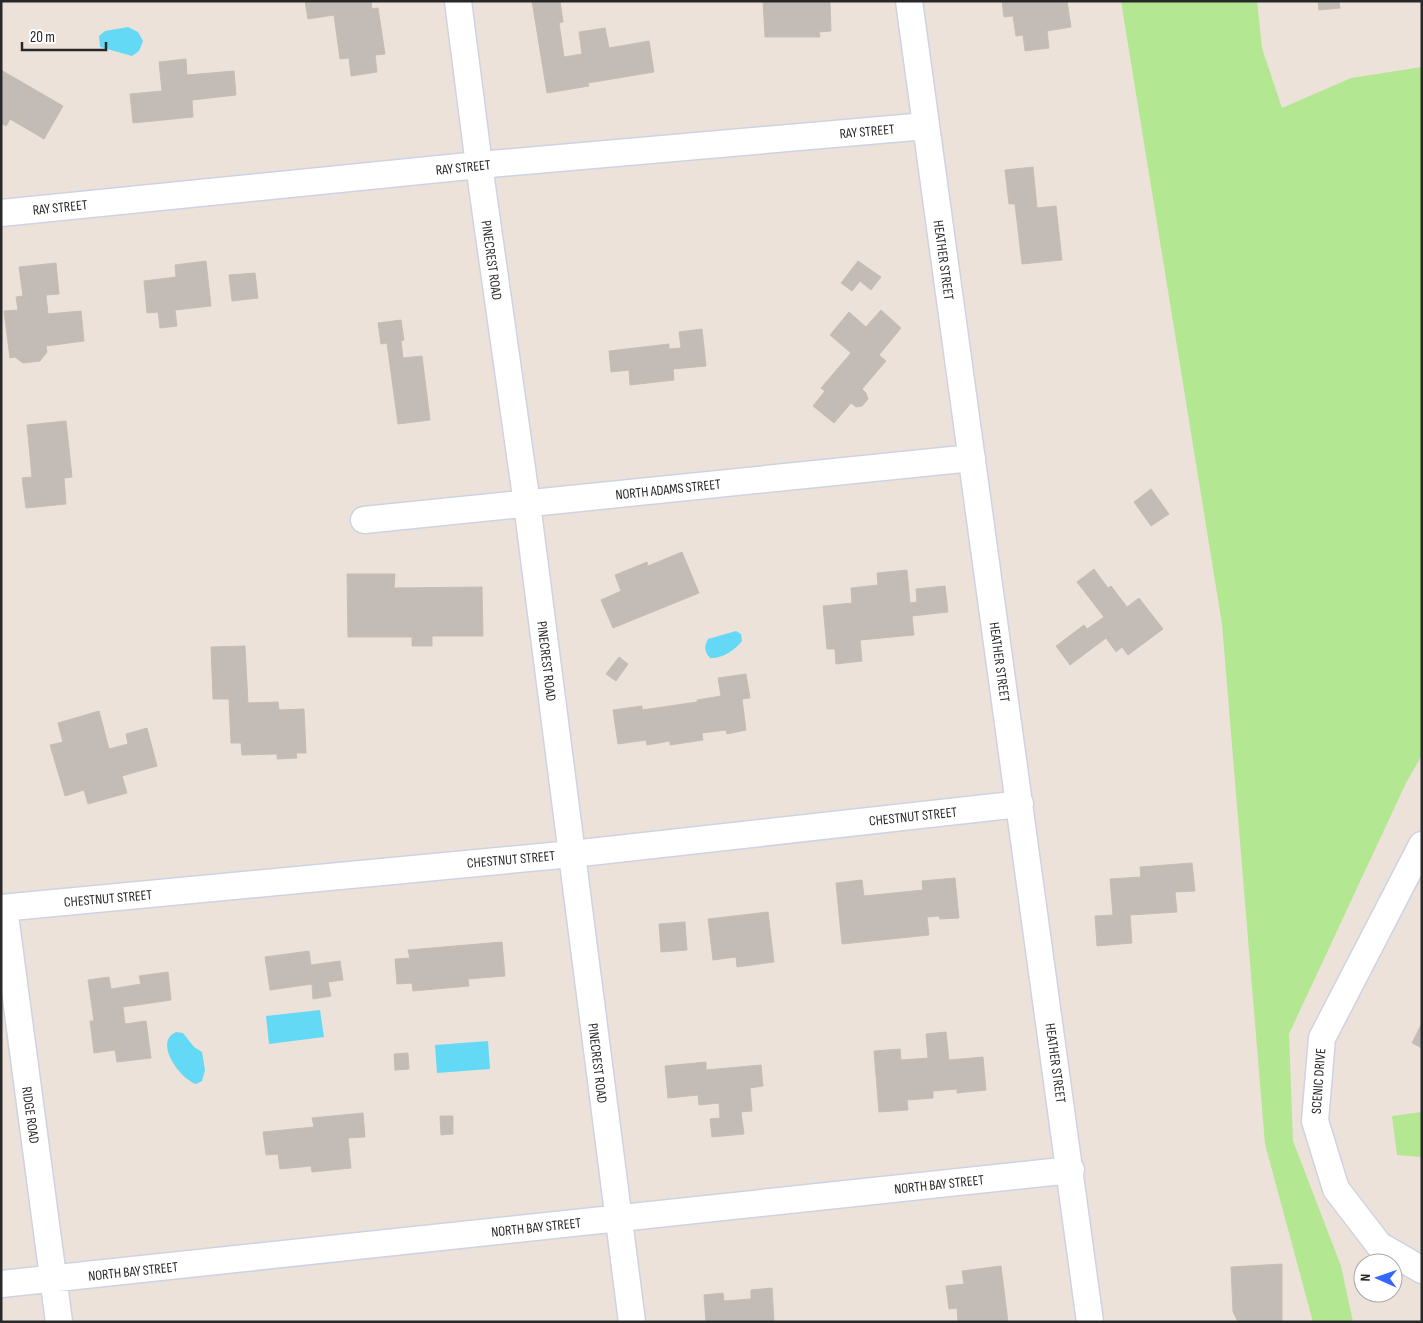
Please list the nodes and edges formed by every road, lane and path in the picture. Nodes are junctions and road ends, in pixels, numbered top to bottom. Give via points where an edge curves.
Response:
1 (458, 1) edge
2 (909, 1) edge
3 (926, 126) junction
4 (479, 165) junction
5 (1, 214) edge
6 (972, 458) junction
7 (527, 504) junction
8 (364, 520) dead end
9 (1020, 804) junction
10 (1422, 845) edge
11 (572, 854) junction
12 (3, 908) edge
13 (1071, 1170) junction
14 (617, 1218) junction
15 (1422, 1270) edge
16 (53, 1280) junction
17 (1, 1284) edge
18 (59, 1322) edge
19 (632, 1322) edge
20 (1090, 1322) edge

1 - 4 street, PINECREST ROAD
2 - 3 street, HEATHER STREET
3 - 4 street, RAY STREET
3 - 6 street, HEATHER STREET
4 - 5 street, RAY STREET
4 - 7 street, PINECREST ROAD
6 - 7 street, NORTH ADAMS STREET
6 - 9 street, HEATHER STREET
7 - 8 street, NORTH ADAMS STREET
7 - 11 street, PINECREST ROAD
9 - 11 street, CHESTNUT STREET
9 - 13 street, HEATHER STREET
10 - 15 street, SCENIC DRIVE via 1322,1038 1316,1121 1336,1189 1379,1245
11 - 12 street, CHESTNUT STREET
11 - 14 street, PINECREST ROAD
12 - 16 street, RIDGE ROAD
13 - 14 street, NORTH BAY STREET
13 - 20 street, HEATHER STREET
14 - 16 street, NORTH BAY STREET
14 - 19 street, PINECREST ROAD
16 - 17 street, NORTH BAY STREET
16 - 18 street, RIDGE ROAD

